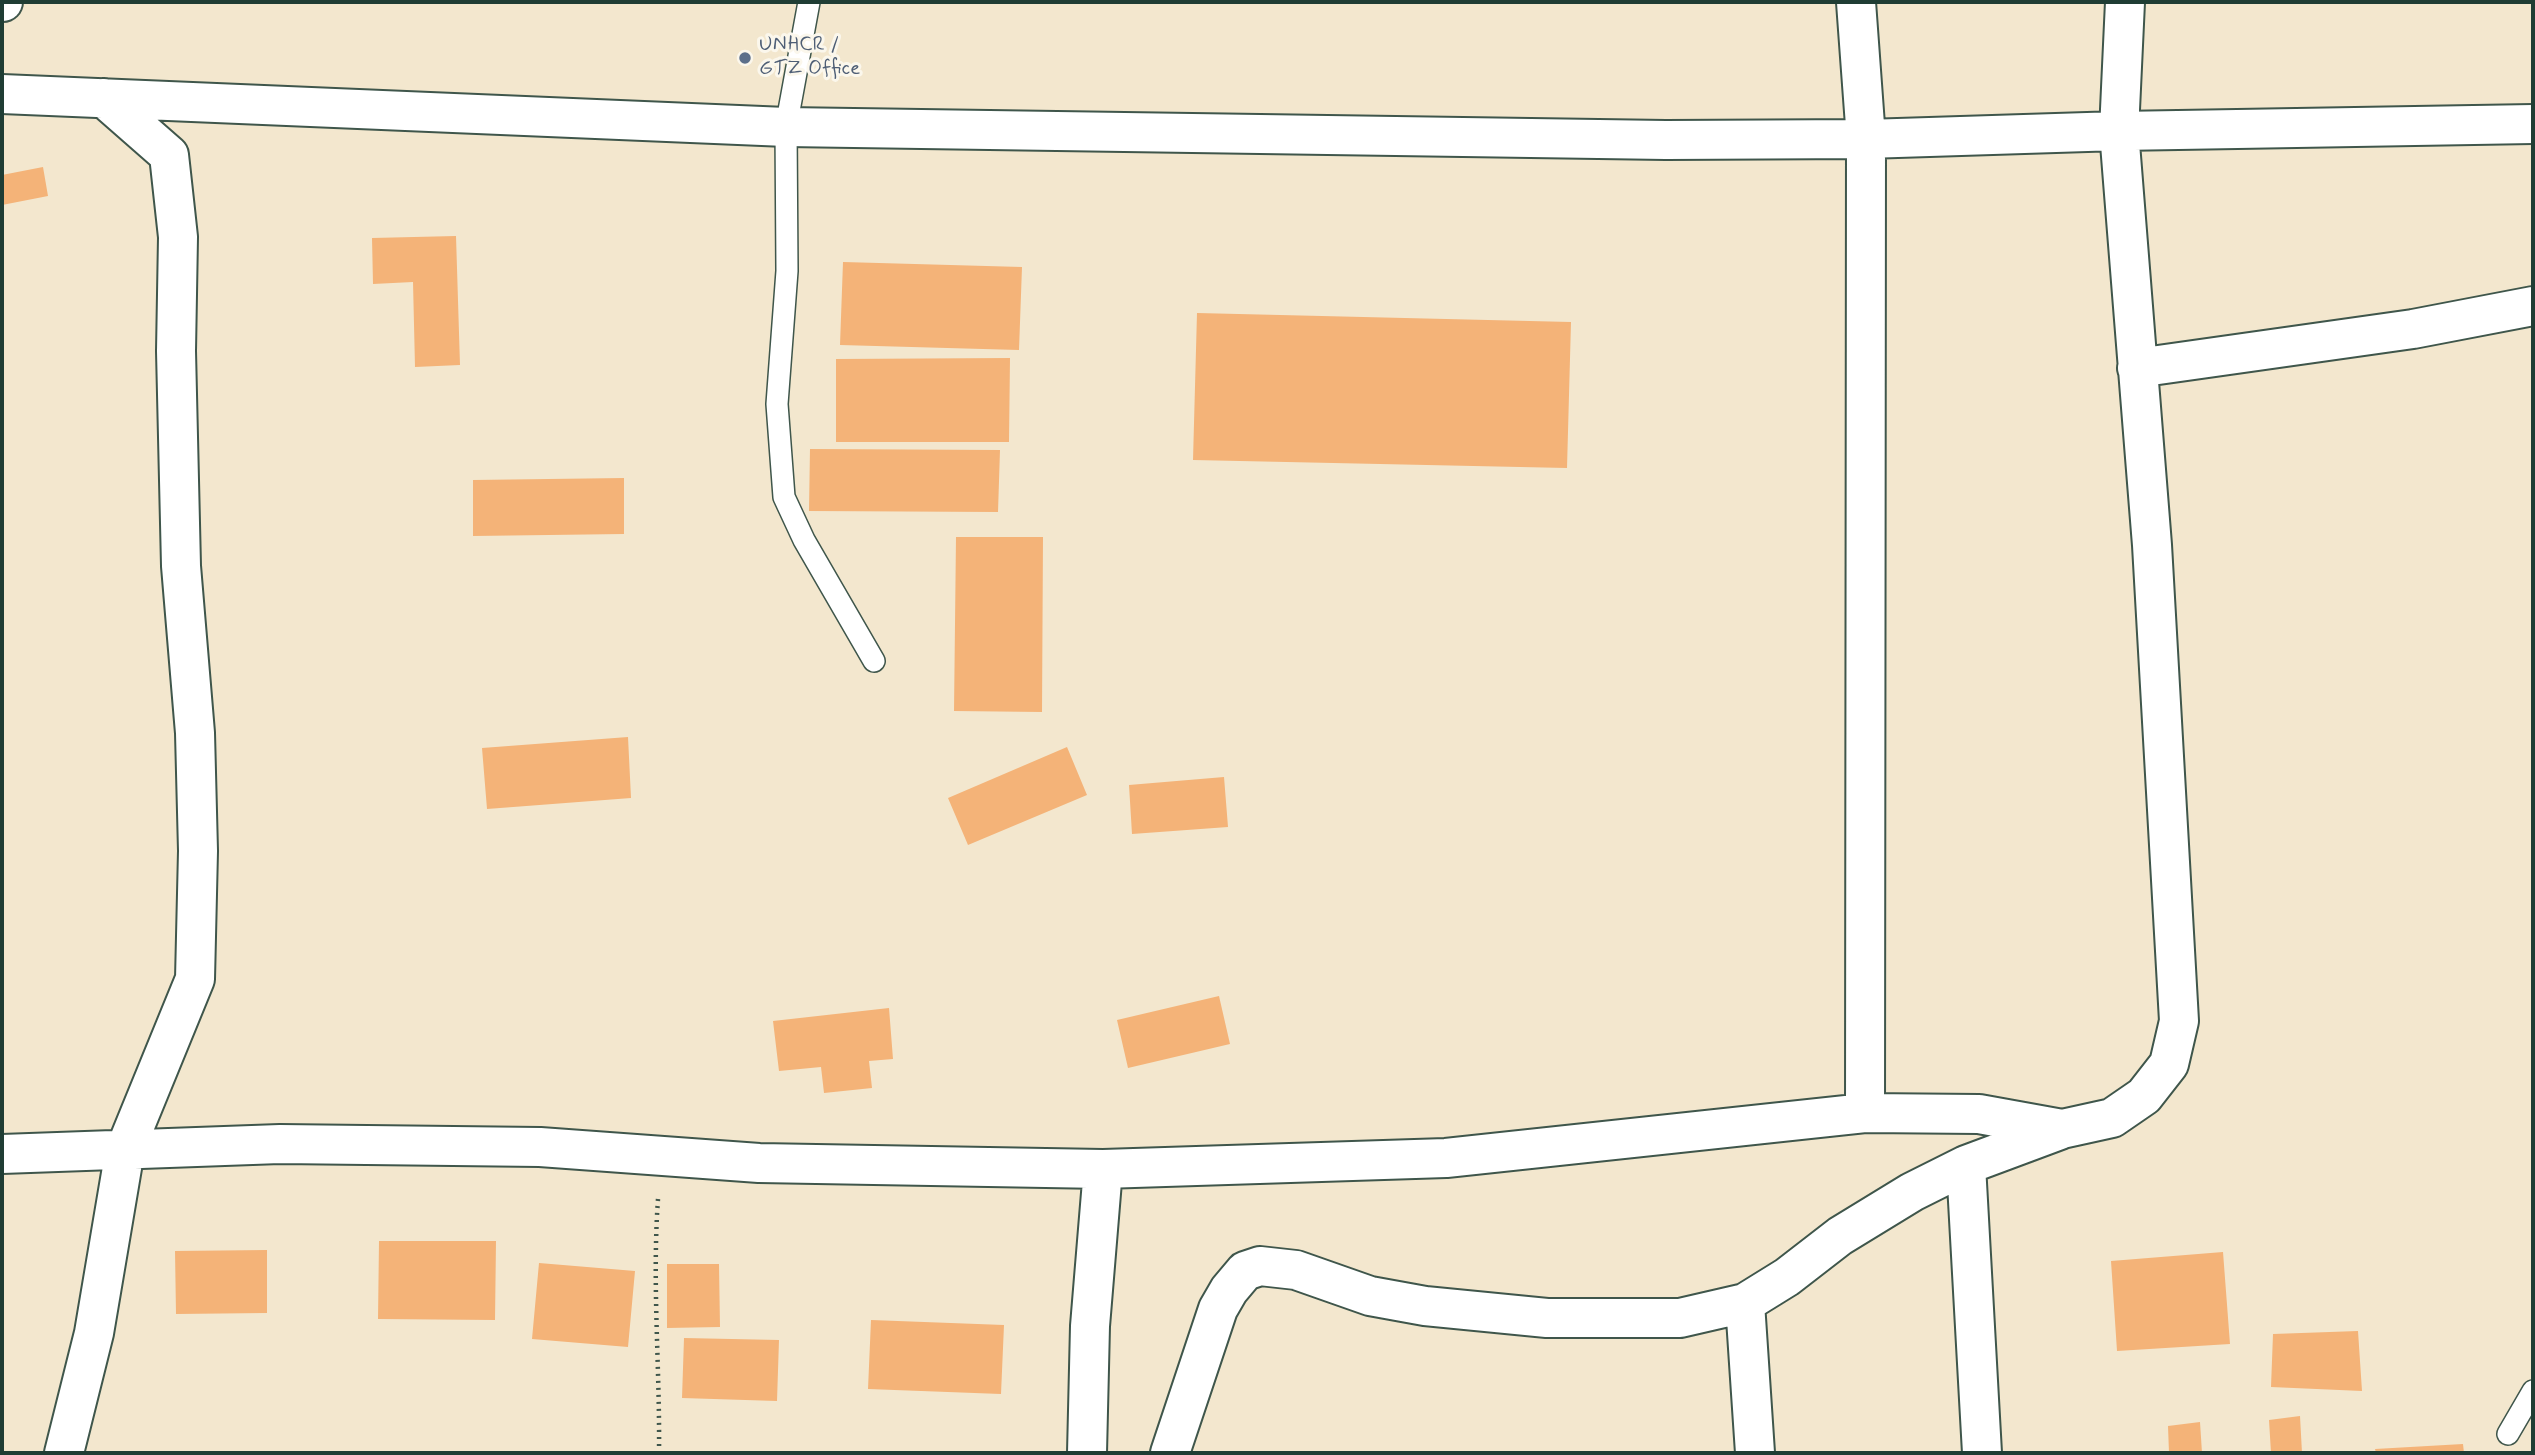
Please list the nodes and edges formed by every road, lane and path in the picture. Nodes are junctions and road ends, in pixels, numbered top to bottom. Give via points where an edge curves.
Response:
1 (809, 2) edge
2 (1856, 2) edge
3 (2125, 2) edge
4 (2, 94) edge
5 (104, 98) junction
6 (2533, 124) edge
7 (786, 127) junction
8 (2119, 131) junction
9 (1866, 139) junction
10 (2533, 306) edge
11 (2137, 368) junction
12 (874, 661) dead end
13 (1865, 1113) junction
14 (2062, 1129) junction
15 (125, 1150) junction
16 (2, 1154) edge
17 (661, 1156) junction
18 (1966, 1165) junction
19 (1102, 1169) junction
20 (1745, 1303) junction
21 (2533, 1391) edge
22 (2508, 1434) dead end
23 (64, 1453) edge
24 (659, 1453) edge
25 (1087, 1453) edge
26 (1170, 1453) edge
27 (1755, 1453) edge
28 (1982, 1453) edge

1 - 7 lane
2 - 9 street
3 - 8 street
4 - 5 street
5 - 7 street
5 - 15 street via 169,155 178,237 181,566 195,733 195,979
6 - 8 street
7 - 9 street
7 - 12 lane via 787,271 777,404 784,497
8 - 9 street
8 - 11 street
9 - 13 street
10 - 11 street via 2413,329
11 - 14 street via 2179,1021 2169,1064 2144,1096 2112,1118
13 - 14 street via 1979,1114
13 - 19 street via 1446,1158
14 - 18 street
15 - 16 street
15 - 17 street via 280,1144 540,1146
15 - 23 street via 94,1333
17 - 19 street via 759,1163
17 - 24 path via 654,1249
18 - 20 street via 1840,1236
18 - 28 street
19 - 25 street via 1090,1326
20 - 26 street via 1680,1318 1547,1318 1425,1306 1370,1296 1296,1270 1260,1266 1245,1271 1218,1309
20 - 27 street
21 - 22 lane

